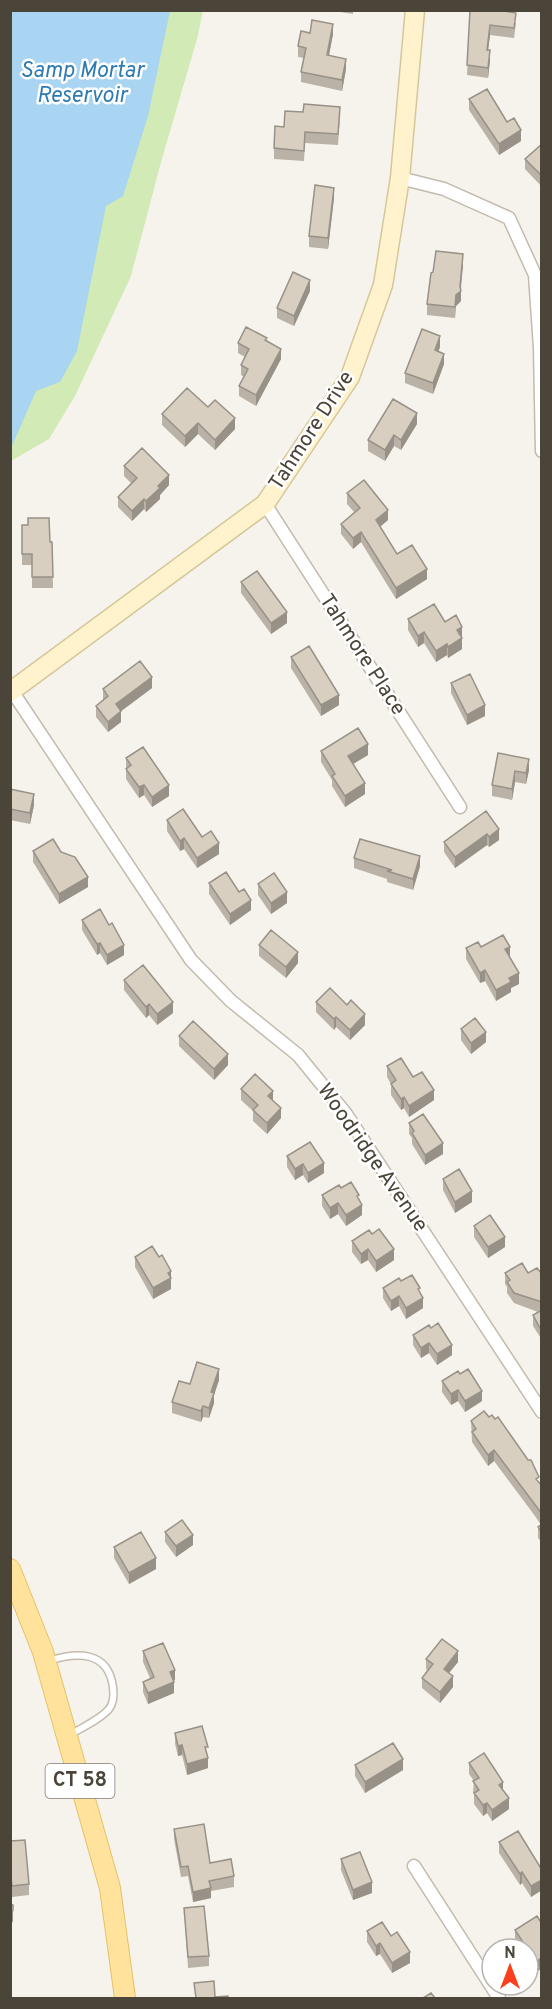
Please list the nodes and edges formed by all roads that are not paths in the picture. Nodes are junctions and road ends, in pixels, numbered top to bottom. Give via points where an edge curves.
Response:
1 (415, 10) edge
2 (400, 178) junction
3 (542, 451) edge
4 (265, 504) junction
5 (11, 692) edge
6 (460, 807) dead end
7 (542, 1412) edge
8 (10, 1569) edge
9 (46, 1662) junction
10 (67, 1737) junction
11 (414, 1866) dead end
12 (125, 1998) edge
13 (499, 1998) edge

1 - 2 street, Tahmore Drive
2 - 3 street via 444,189 509,218 535,275
2 - 4 street, Tahmore Drive via 383,285 350,377
4 - 5 street, Tahmore Drive
4 - 6 street, Tahmore Place
5 - 7 street, Woodridge Avenue via 191,960 231,1001 298,1055 346,1114
8 - 9 main road, CT 58
9 - 10 main road, CT 58
9 - 10 lane via 67,1654 86,1656 101,1661 113,1682 111,1707
10 - 12 main road, CT 58 via 110,1888
11 - 13 street

